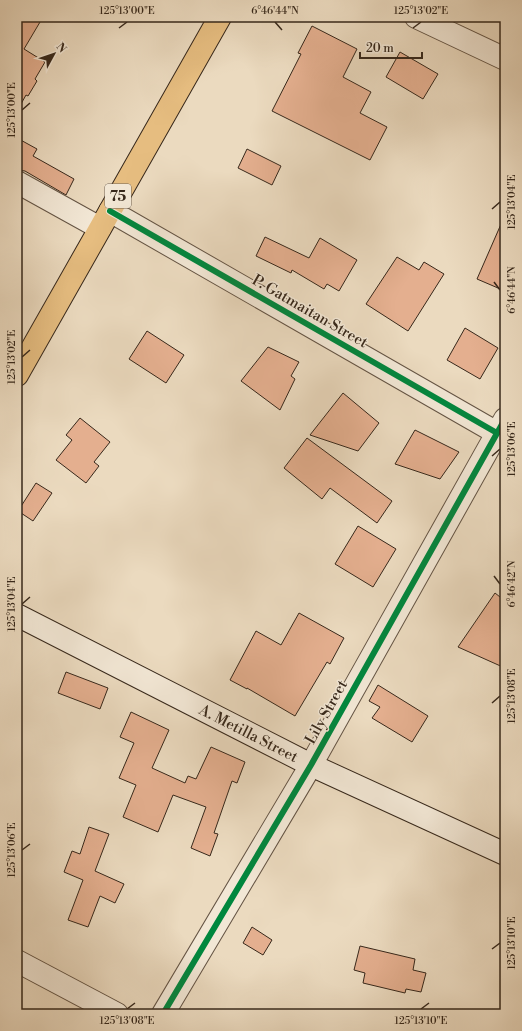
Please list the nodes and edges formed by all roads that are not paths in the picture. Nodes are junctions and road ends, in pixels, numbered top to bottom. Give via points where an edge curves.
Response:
1 (220, 17) edge
2 (416, 17) edge
3 (505, 59) edge
4 (17, 182) edge
5 (105, 219) junction
6 (17, 375) edge
7 (501, 426) edge
8 (17, 615) edge
9 (311, 765) junction
10 (505, 854) edge
11 (17, 961) edge
12 (117, 1014) edge
13 (163, 1014) edge

1 - 5 highway, 75
2 - 3 street
4 - 5 street, P. Gatmaitan Street
5 - 6 highway, 75
5 - 7 street, P. Gatmaitan Street
7 - 9 street, Lily Street
8 - 9 street, A. Metilla Street
9 - 10 street, A. Metilla Street
9 - 13 street, Lily Street
11 - 12 street

